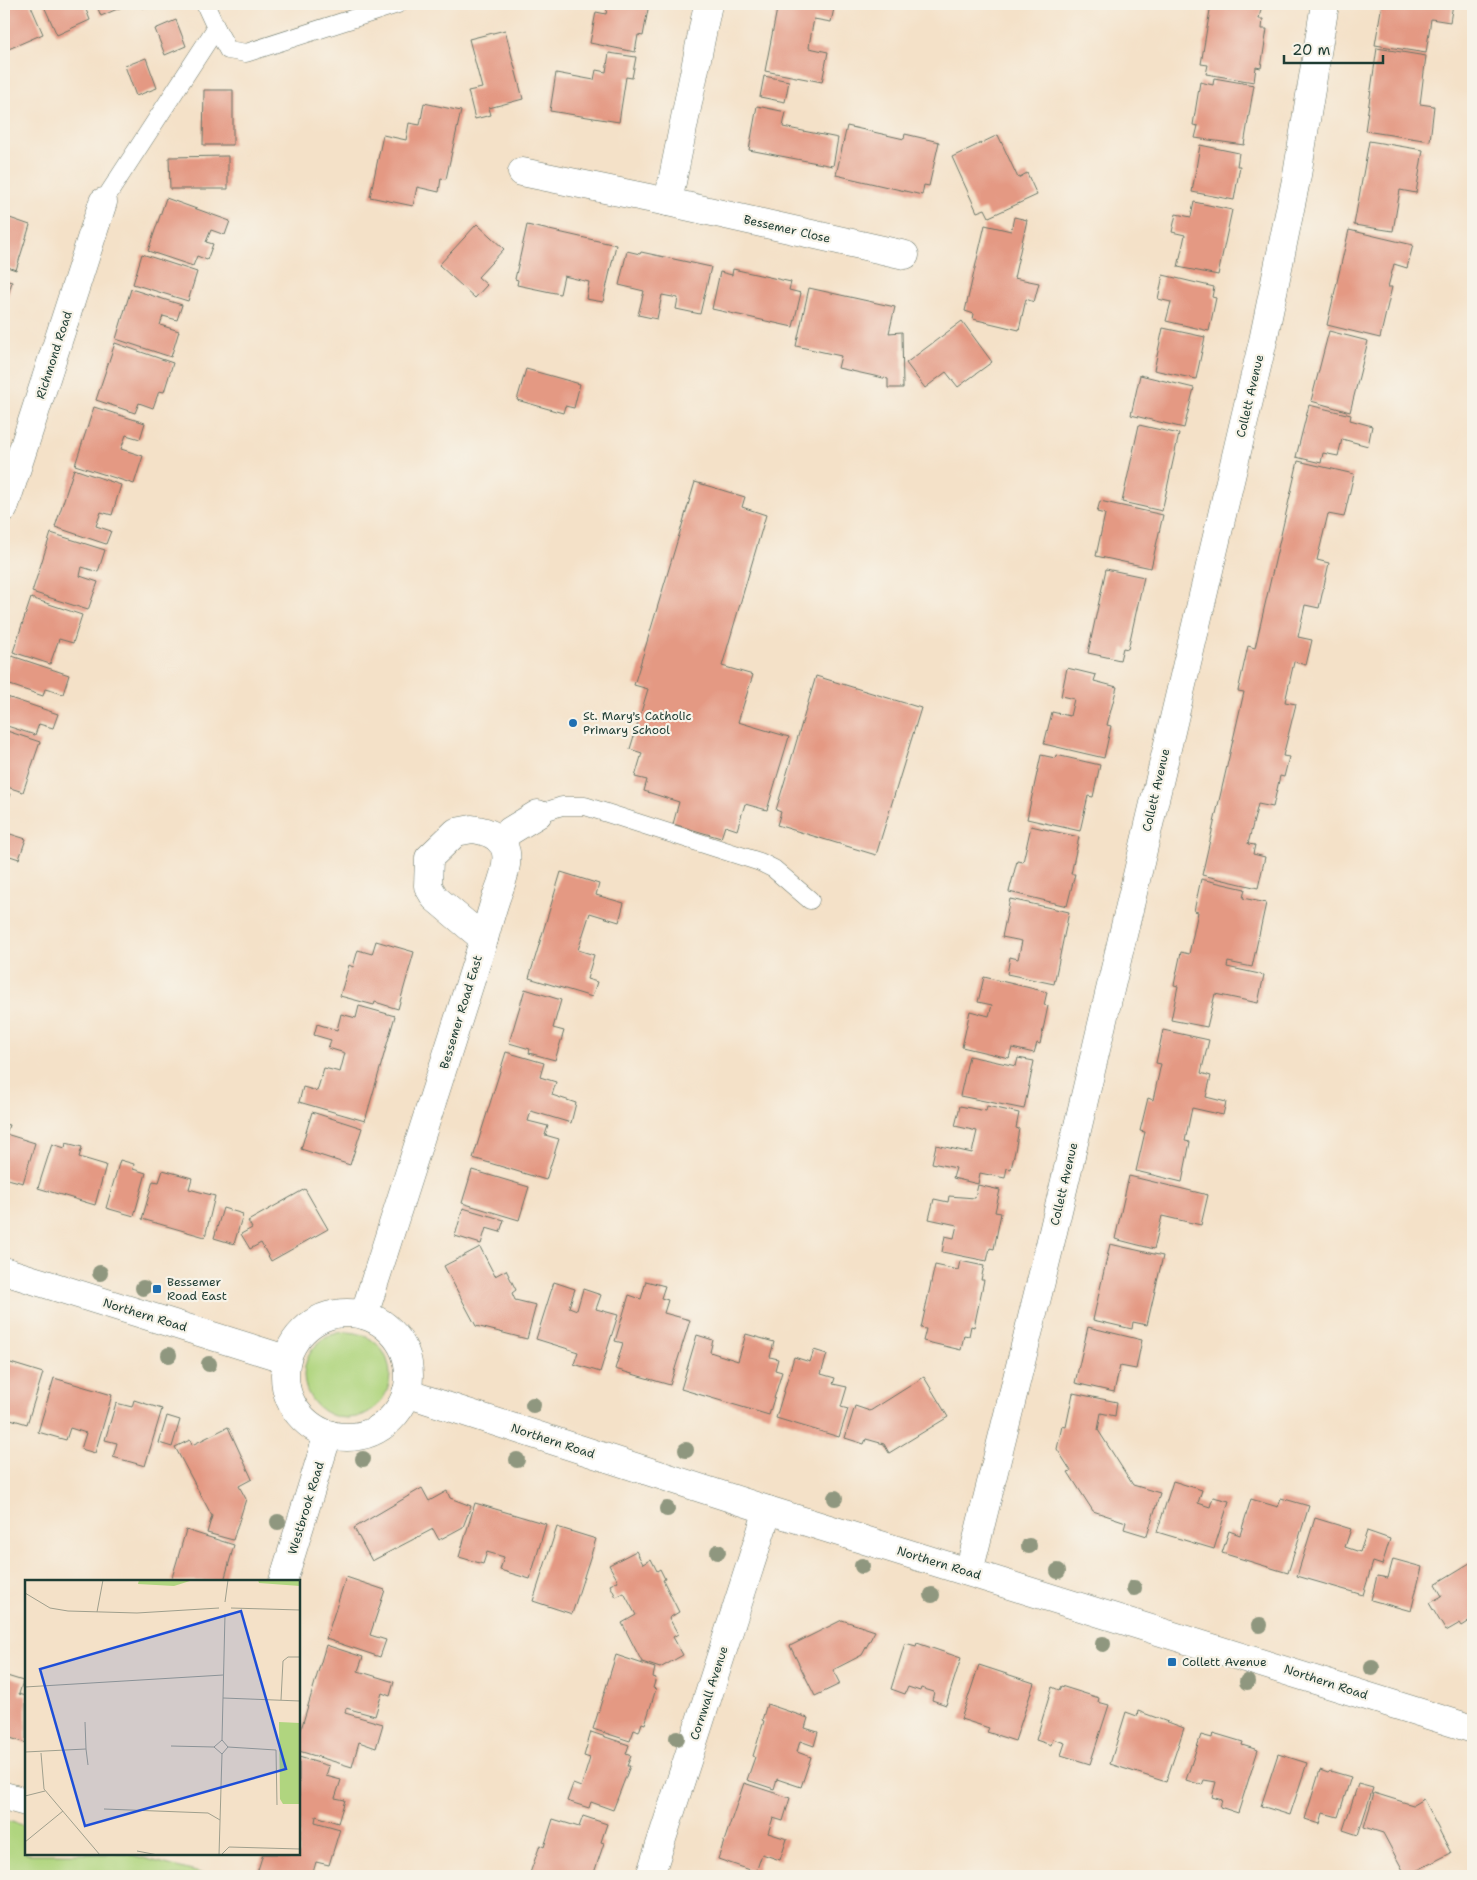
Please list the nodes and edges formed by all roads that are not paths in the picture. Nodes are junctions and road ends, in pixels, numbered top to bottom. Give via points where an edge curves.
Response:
1 (205, 4) edge
2 (398, 4) edge
3 (708, 4) edge
4 (1326, 4) edge
5 (216, 28) junction
6 (522, 172) dead end
7 (103, 202) joint
8 (668, 202) junction
9 (905, 256) dead end
10 (4, 508) edge
11 (538, 814) joint
12 (500, 841) junction
13 (810, 900) dead end
14 (484, 939) junction
15 (4, 1271) edge
16 (364, 1314) junction
17 (286, 1359) junction
18 (406, 1393) junction
19 (328, 1434) junction
20 (768, 1510) junction
21 (969, 1572) junction
22 (283, 1580) edge
23 (1473, 1729) edge
24 (4, 1796) edge
25 (25, 1802) edge
26 (650, 1876) edge

1 - 5 lane
2 - 5 lane via 246,54 228,50
3 - 8 street
4 - 21 street, Collett Avenue via 1297,175 1263,341 1048,1253
5 - 7 lane
6 - 8 street, Bessemer Close
7 - 10 street, Richmond Road
8 - 9 street, Bessemer Close
11 - 12 street
11 - 13 lane via 572,804 608,812 760,862 774,869
12 - 14 street, Bessemer Road East via 508,867
12 - 14 street, Bessemer Road East via 488,831 456,832 430,858 428,886 435,898
14 - 16 street, Bessemer Road East
15 - 17 street, Northern Road
16 - 17 street via 349,1312 317,1319 303,1330
16 - 18 street via 384,1324 397,1336 406,1352 409,1370
17 - 19 street via 286,1391 292,1406 308,1424
18 - 19 street via 401,1407 372,1433 353,1437
18 - 20 street, Northern Road
19 - 22 street, Westbrook Road
20 - 21 street, Northern Road
20 - 26 street, Cornwall Avenue
21 - 23 street, Northern Road
24 - 25 street

